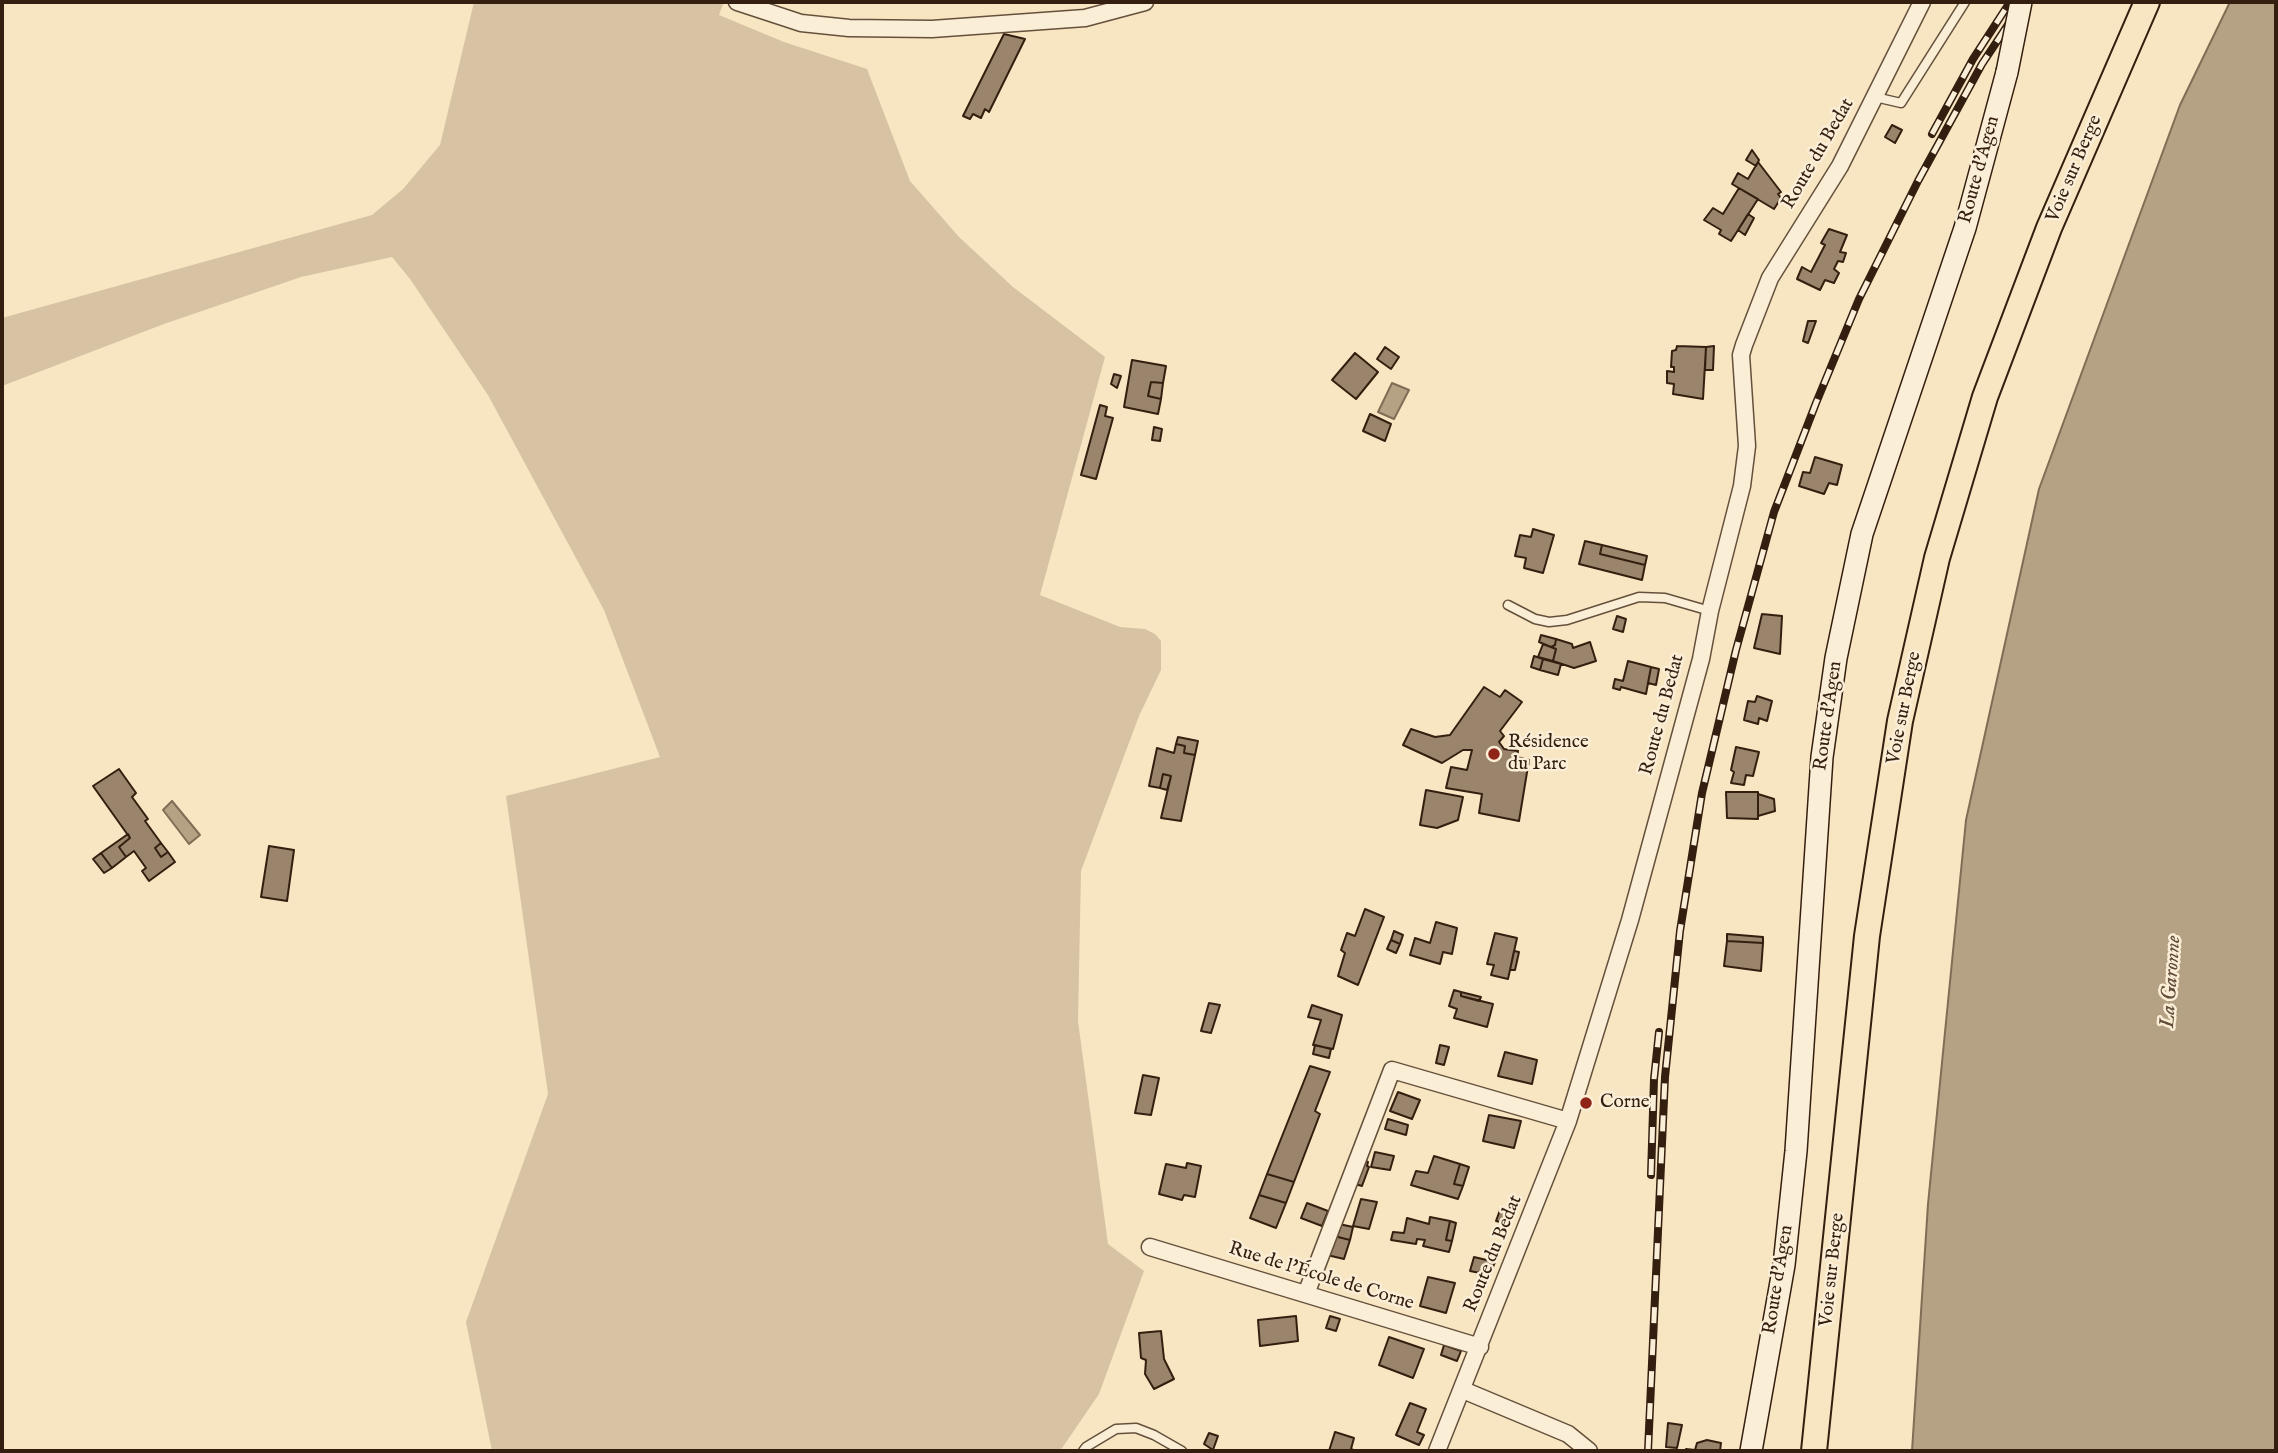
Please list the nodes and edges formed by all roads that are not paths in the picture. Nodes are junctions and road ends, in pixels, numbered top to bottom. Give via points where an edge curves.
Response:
1 (737, 2) edge
2 (1145, 2) edge
3 (1922, 2) edge
4 (1965, 2) edge
5 (2021, 2) edge
6 (2147, 2) edge
7 (1875, 97) junction
8 (1508, 605) dead end
9 (1710, 611) junction
10 (1568, 1121) junction
11 (1150, 1247) dead end
12 (1306, 1294) junction
13 (1480, 1347) junction
14 (1463, 1390) junction
15 (1083, 1451) edge
16 (1182, 1451) edge
17 (1437, 1451) edge
18 (1589, 1451) edge
19 (1751, 1451) edge
20 (1814, 1451) edge

1 - 2 street via 801,23 932,29 1085,18
3 - 7 street, Route du Bedat
4 - 7 lane via 1902,103
5 - 19 main road, Route d'Agen, bridge via 1965,228 1863,534 1836,657 1822,757 1786,1252
6 - 20 main road, Voie sur Berge via 2014,319 1985,397 1937,558 1900,720 1867,936
7 - 9 street, Route du Bedat via 1840,166 1770,278 1744,345 1747,446 1742,486
8 - 9 lane via 1549,622 1639,597 1665,598
9 - 10 street, Route du Bedat via 1630,920
10 - 12 street via 1392,1070
10 - 13 street, Route du Bedat
11 - 12 street, Rue de l'École de Corne
12 - 13 street, Rue de l'École de Corne
13 - 14 street, Route du Bedat
14 - 17 street, Route du Bedat
14 - 18 street via 1568,1434
15 - 16 lane via 1116,1429 1136,1428

